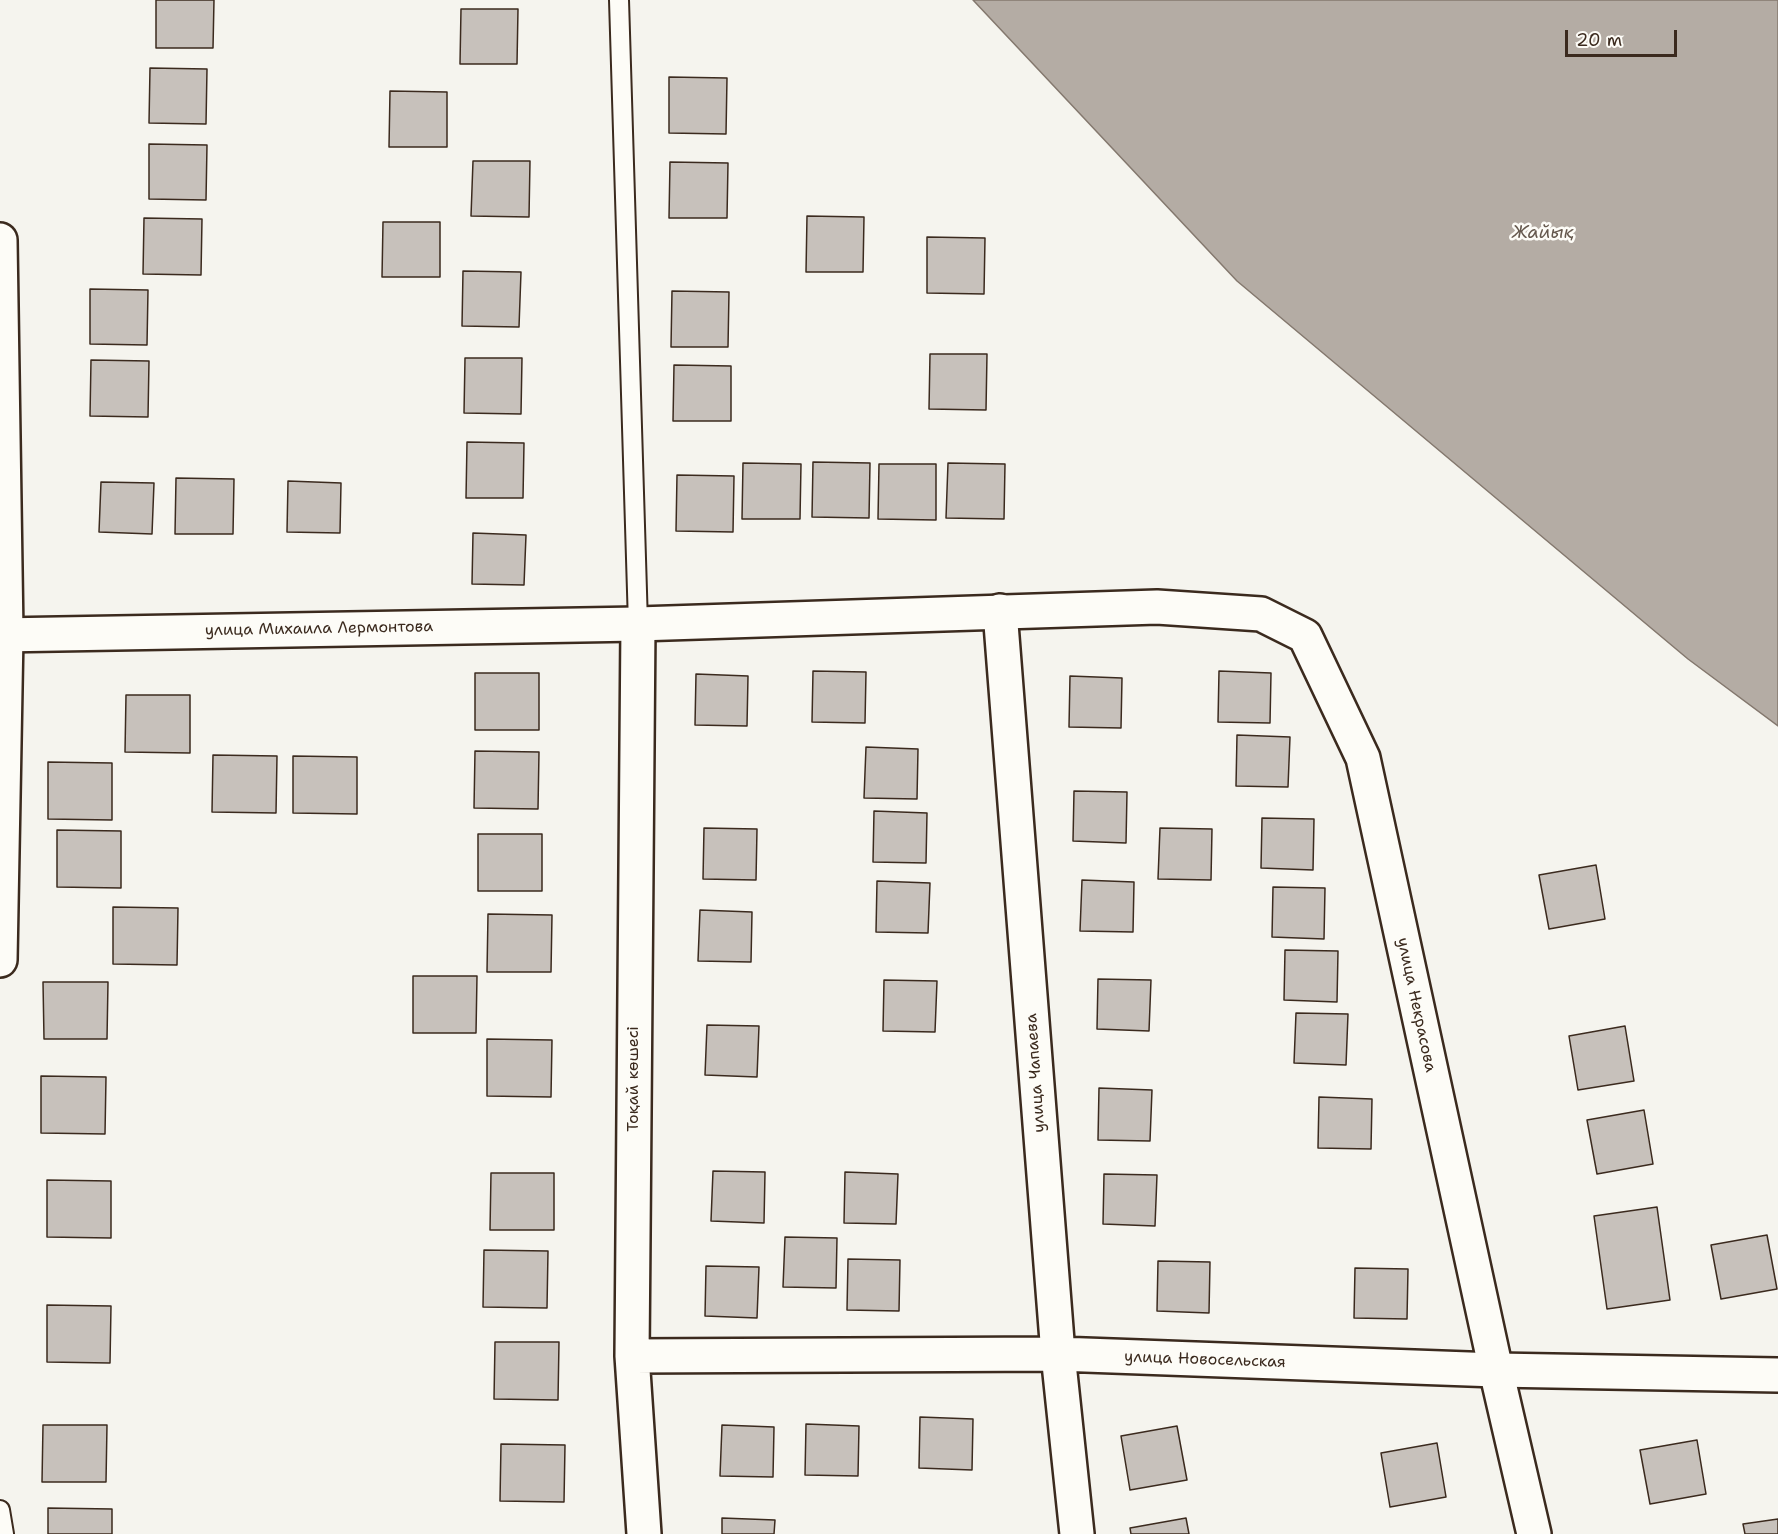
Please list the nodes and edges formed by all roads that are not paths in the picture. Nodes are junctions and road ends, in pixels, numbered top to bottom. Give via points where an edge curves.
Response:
1 (619, 0) edge
2 (0, 240) edge
3 (1000, 611) junction
4 (638, 624) junction
5 (3, 634) edge
6 (0, 960) edge
7 (1058, 1354) junction
8 (632, 1356) junction
9 (1496, 1370) junction
10 (1778, 1375) edge
11 (0, 1510) edge
12 (4, 1534) edge
13 (644, 1534) edge
14 (1077, 1534) edge
15 (1534, 1534) edge

1 - 4 lane
2 - 5 street
3 - 4 street, улица Михаила Лермонтова
3 - 7 street, улица Чапаева
3 - 9 street, улица Некрасова via 1157,607 1262,614 1305,636 1363,758
4 - 5 street, улица Михаила Лермонтова
4 - 8 street, Тоқай көшесі
5 - 6 street
7 - 8 street, улица Новосельская
7 - 9 street, улица Новосельская
7 - 14 street, улица Чапаева
8 - 13 street, Тоқай көшесі
9 - 10 street, улица Новосельская
9 - 15 street, улица Некрасова
11 - 12 lane

